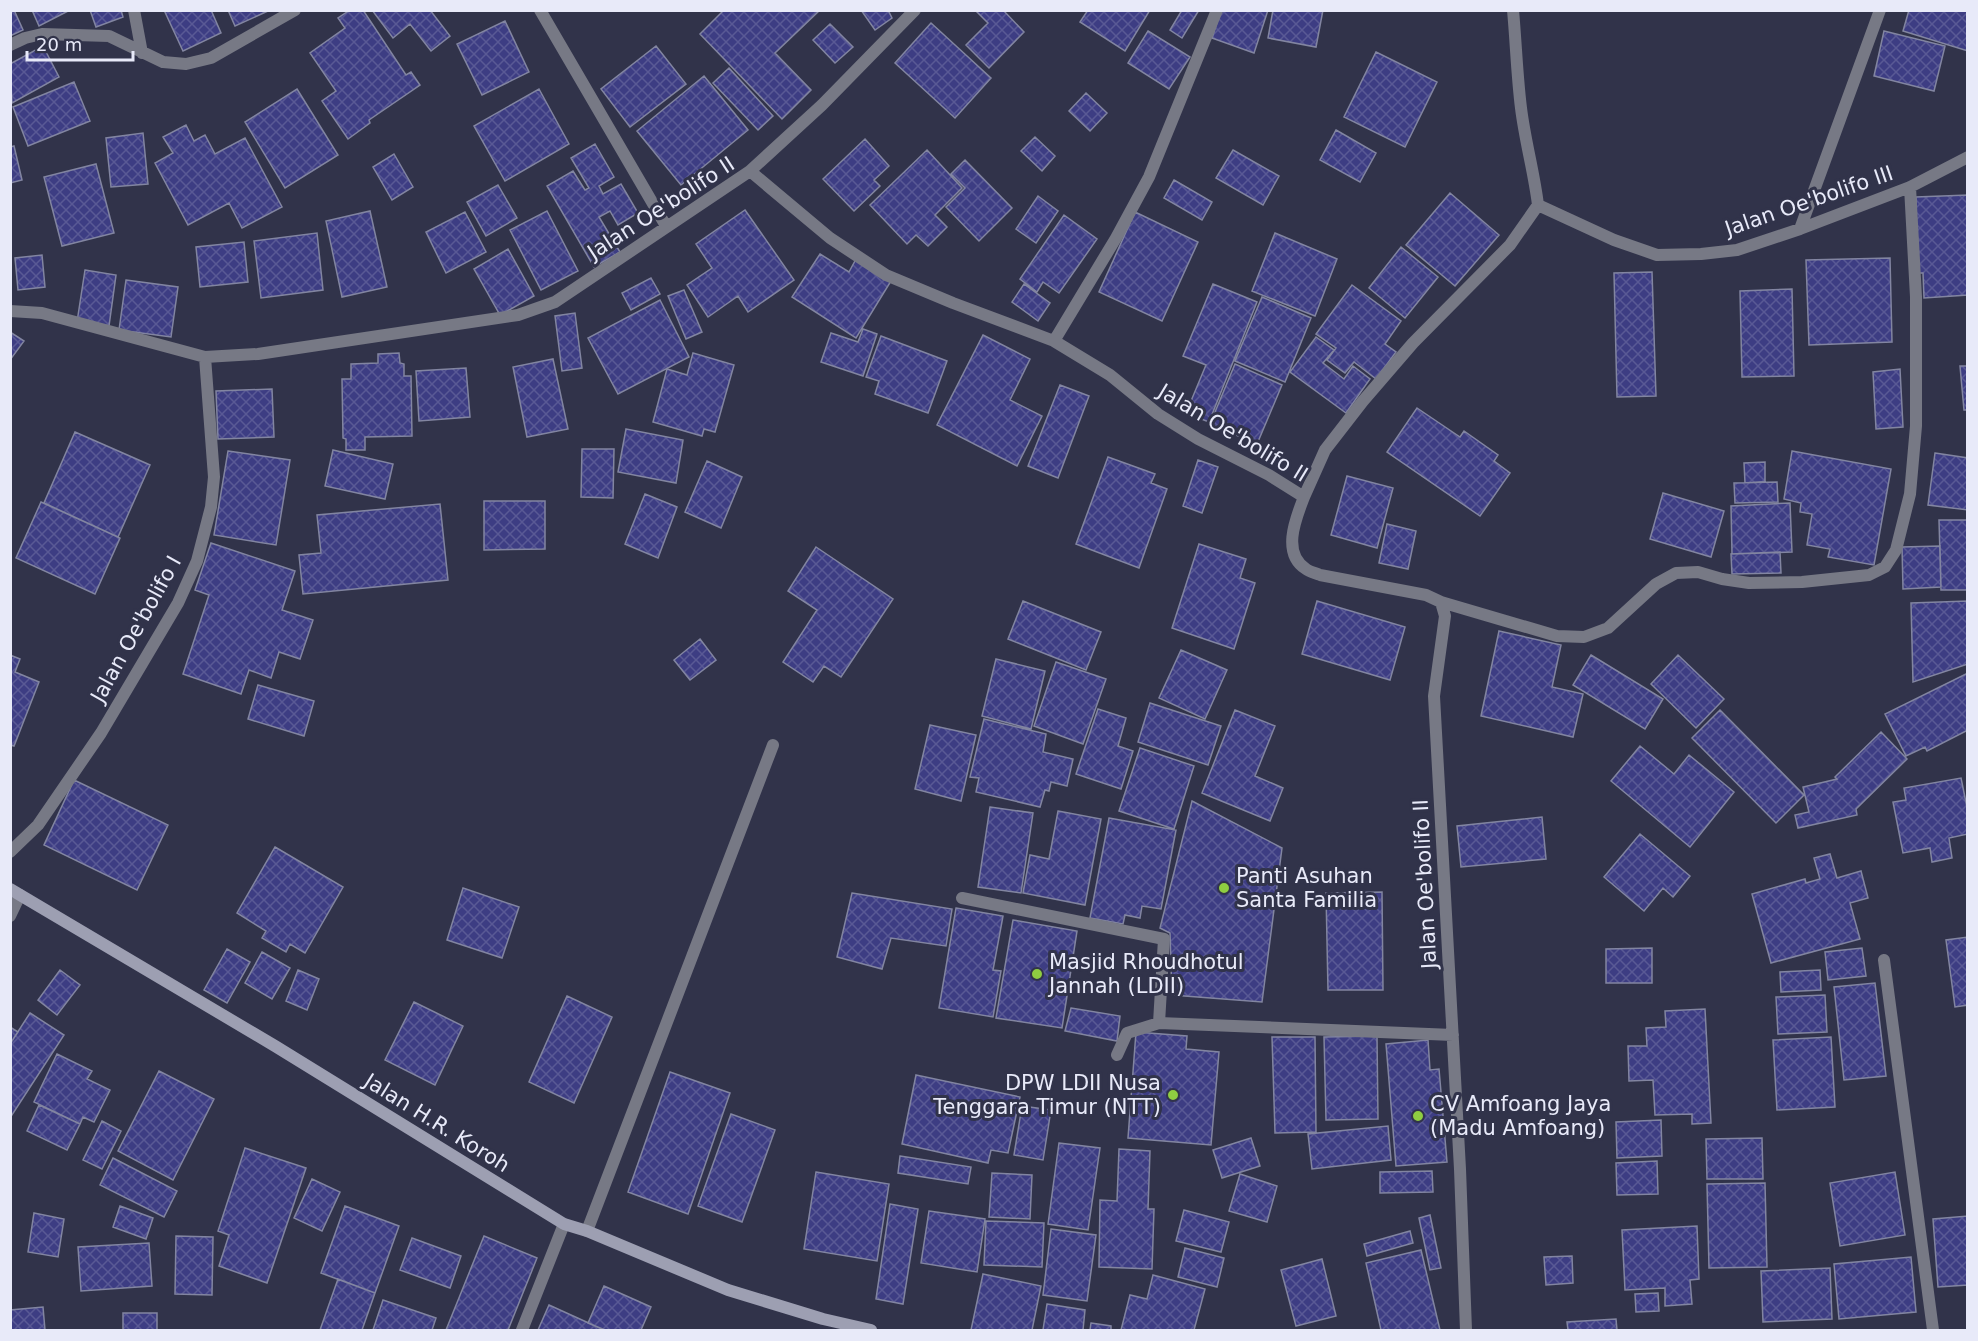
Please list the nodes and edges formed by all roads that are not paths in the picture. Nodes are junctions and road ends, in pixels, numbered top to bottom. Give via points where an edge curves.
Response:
1 (134, 10) edge
2 (295, 10) edge
3 (540, 10) edge
4 (915, 10) edge
5 (1216, 10) edge
6 (1513, 10) edge
7 (1880, 10) edge
8 (10, 45) edge
9 (142, 53) junction
10 (1968, 157) edge
11 (750, 171) junction
12 (1910, 187) junction
13 (1538, 205) junction
14 (666, 226) junction
15 (1800, 229) junction
16 (10, 311) edge
17 (1054, 341) junction
18 (205, 357) junction
19 (1304, 497) junction
20 (1441, 602) junction
21 (773, 745) dead end
22 (10, 852) edge
23 (15, 892) edge
24 (962, 898) dead end
25 (10, 916) edge
26 (1884, 960) dead end
27 (1159, 1023) junction
28 (1453, 1035) junction
29 (1117, 1055) dead end
30 (564, 1224) junction
31 (587, 1231) junction
32 (522, 1330) edge
33 (871, 1330) edge
34 (1466, 1330) edge
35 (1933, 1330) edge

1 - 9 street
2 - 9 street via 212,58 186,64 163,62
3 - 14 street
4 - 11 street via 822,105
5 - 17 street via 1149,177
6 - 13 street via 1521,108
7 - 15 street
8 - 9 street via 42,34 109,36
10 - 12 street, Jalan Oe'bolifo III
11 - 14 street, Jalan Oe'bolifo II
11 - 17 street, Jalan Oe'bolifo II via 830,238 886,275
12 - 15 street, Jalan Oe'bolifo III
12 - 20 street via 1916,297 1916,426 1910,494 1896,550 1885,567 1869,575 1802,582 1749,583 1698,572 1676,573 1656,584 1608,628 1584,637 1557,636
13 - 15 street, Jalan Oe'bolifo III via 1657,255 1737,250
13 - 19 street via 1510,245 1363,400 1325,450
14 - 18 street, Jalan Oe'bolifo II via 555,302 518,315 342,343
16 - 18 street, Jalan Oe'bolifo II via 42,313
17 - 19 street, Jalan Oe'bolifo II via 1110,375 1158,414 1198,439
18 - 22 street, Jalan Oe'bolifo I via 214,477 211,507 197,561 178,603 101,733 38,825
19 - 20 street, Jalan Oe'bolifo II via 1293,526 1292,543 1296,558 1306,569 1426,595
20 - 28 street, Jalan Oe'bolifo II via 1445,616 1434,696
21 - 31 street
23 - 25 street
23 - 30 main road, Jalan H.R. Koroh
24 - 27 street via 1164,939
26 - 35 street
27 - 28 street
27 - 29 street via 1127,1032
28 - 34 street, Jalan Oe'bolifo II
30 - 31 main road, Jalan H.R. Koroh
30 - 32 street
31 - 33 main road, Jalan H.R. Koroh via 728,1290

